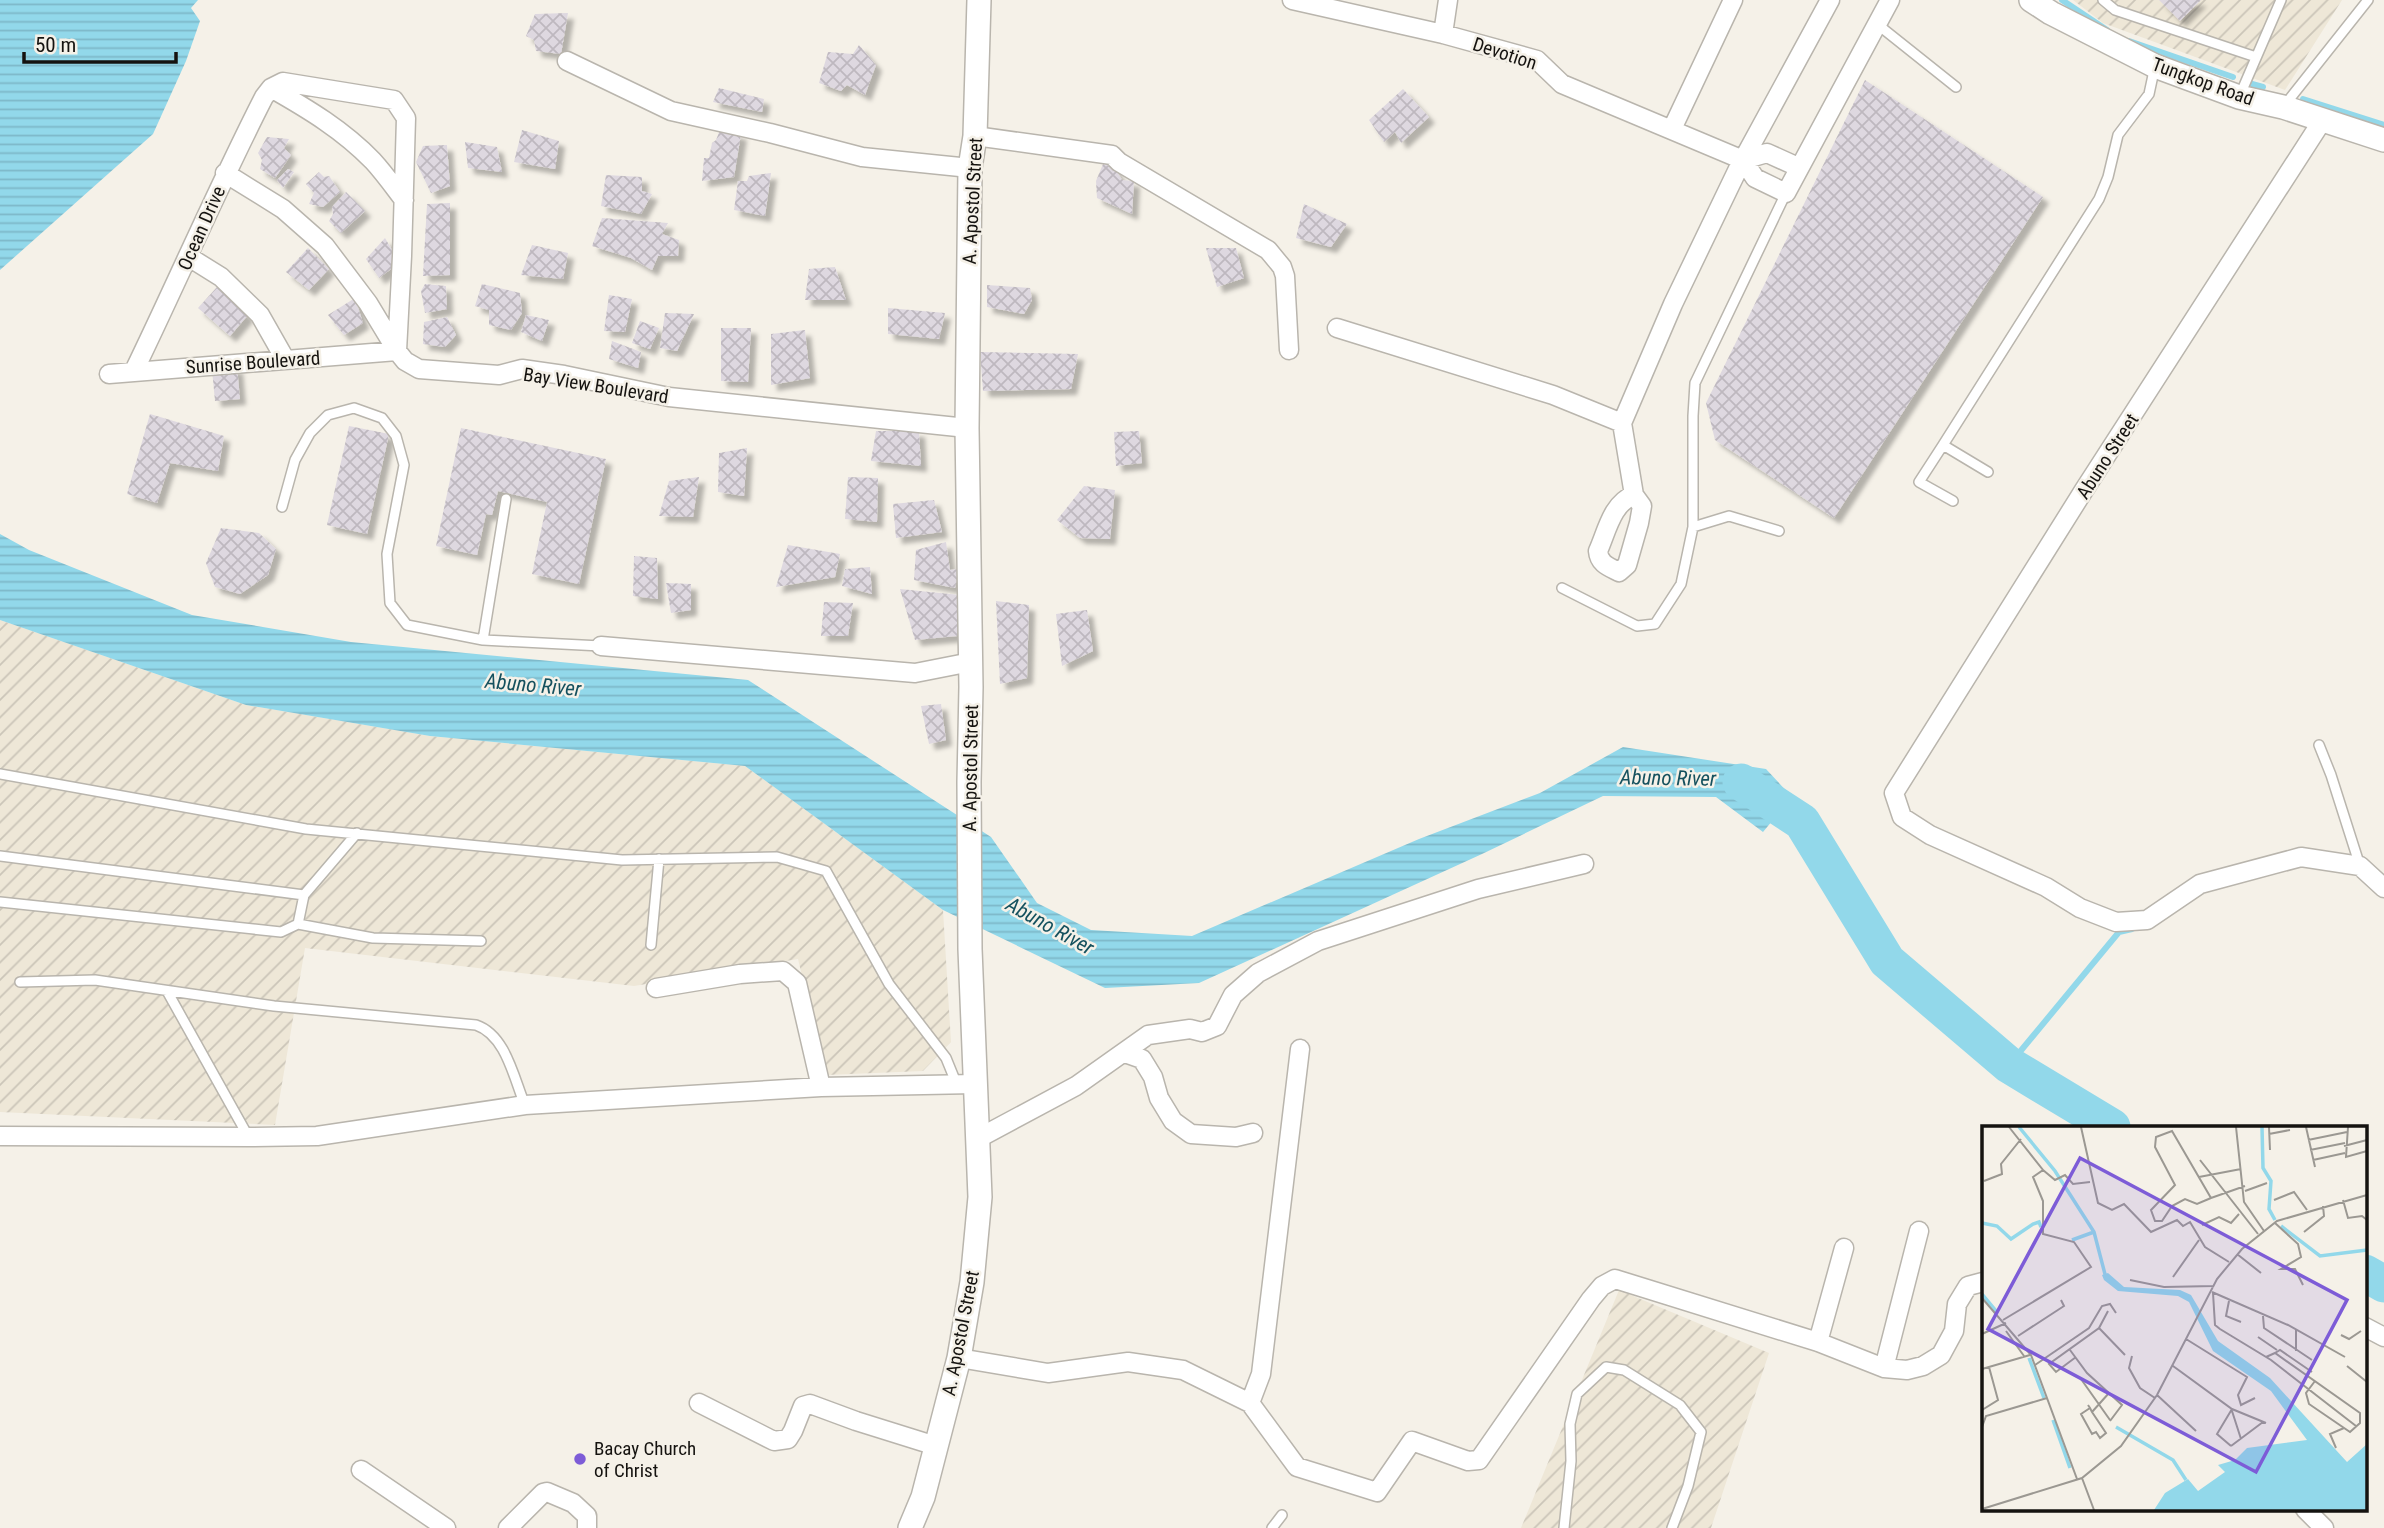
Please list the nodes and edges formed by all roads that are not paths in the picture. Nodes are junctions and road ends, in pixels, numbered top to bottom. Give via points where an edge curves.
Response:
1 (979, 0) edge
2 (1292, 0) edge
3 (1379, 0) edge
4 (1448, 0) edge
5 (1733, 0) edge
6 (1830, 0) edge
7 (1890, 0) edge
8 (2031, 0) edge
9 (2103, 0) edge
10 (2281, 0) edge
11 (2368, 0) edge
12 (1310, 2) edge
13 (1377, 19) junction
14 (1877, 24) junction
15 (1443, 34) junction
16 (2256, 57) junction
17 (567, 61) dead end
18 (2155, 66) junction
19 (1956, 87) dead end
20 (271, 88) junction
21 (2239, 97) junction
22 (2283, 107) junction
23 (2322, 121) junction
24 (1672, 129) junction
25 (975, 136) junction
26 (2384, 139) edge
27 (1743, 160) junction
28 (1798, 167) junction
29 (970, 168) junction
30 (225, 173) junction
31 (1786, 193) junction
32 (404, 200) junction
33 (189, 257) junction
34 (401, 281) junction
35 (368, 303) junction
36 (1337, 328) dead end
37 (1289, 350) dead end
38 (397, 351) junction
39 (285, 359) junction
40 (134, 371) junction
41 (110, 374) dead end
42 (1622, 422) junction
43 (967, 428) junction
44 (1943, 445) junction
45 (1988, 472) dead end
46 (1634, 495) dead end
47 (506, 499) dead end
48 (1953, 501) dead end
49 (282, 507) dead end
50 (1693, 527) junction
51 (1779, 531) dead end
52 (1562, 588) dead end
53 (483, 640) junction
54 (601, 646) joint
55 (971, 662) junction
56 (2319, 745) dead end
57 (0, 774) edge
58 (357, 834) junction
59 (0, 856) edge
60 (659, 859) junction
61 (1584, 864) dead end
62 (2360, 866) junction
63 (2384, 888) edge
64 (304, 895) junction
65 (0, 902) edge
66 (298, 925) junction
67 (481, 941) dead end
68 (651, 945) dead end
69 (20, 982) dead end
70 (656, 988) dead end
71 (167, 991) junction
72 (1300, 1049) dead end
73 (1125, 1053) junction
74 (966, 1084) junction
75 (821, 1087) junction
76 (525, 1105) junction
77 (1253, 1133) dead end
78 (0, 1136) edge
79 (249, 1137) junction
80 (977, 1139) junction
81 (1919, 1231) dead end
82 (1844, 1248) dead end
83 (1982, 1282) edge
84 (2366, 1328) edge
85 (2384, 1337) edge
86 (1818, 1342) junction
87 (959, 1358) junction
88 (1884, 1368) junction
89 (699, 1403) dead end
90 (1250, 1403) junction
91 (936, 1446) junction
92 (361, 1470) dead end
93 (2306, 1510) edge
94 (1282, 1515) dead end
95 (446, 1528) edge
96 (508, 1528) edge
97 (587, 1528) edge
98 (910, 1528) edge
99 (1272, 1528) edge
100 (1564, 1528) edge
101 (1672, 1528) edge
102 (2325, 1528) edge

1 - 25 street, A. Apostol Street
2 - 12 street, Devotion
3 - 13 street
4 - 15 street
5 - 24 street
6 - 27 street
7 - 14 street
8 - 18 street, Tungkop Road
9 - 16 lane via 2115,10
10 - 16 lane
11 - 22 lane
12 - 13 street, Devotion
13 - 15 street, Devotion
14 - 19 lane
14 - 28 street
15 - 24 street, Devotion via 1537,60 1562,84
16 - 21 lane
17 - 29 street via 671,111 862,157
18 - 21 street, Tungkop Road
18 - 44 lane via 2149,94 2118,135 2099,199
20 - 30 street, Ocean Drive
20 - 32 street via 347,137
20 - 32 street via 283,82 394,100 406,118
21 - 22 street, Tungkop Road
22 - 23 street, Tungkop Road
23 - 26 street, Tungkop Road
23 - 62 street, Abuno Street via 1894,793 1902,817 1930,835 2116,922 2147,919 2200,884 2301,857
24 - 27 street, Devotion
25 - 29 street, A. Apostol Street
25 - 37 street via 1112,155 1268,250 1285,276
27 - 28 street, Devotion via 1767,153
27 - 31 street, Devotion via 1755,178
27 - 42 street
28 - 31 street
29 - 43 street, A. Apostol Street
30 - 33 street, Ocean Drive
30 - 35 street, Bay View Boulevard via 283,209 326,246
31 - 50 lane via 1695,383
32 - 34 street
33 - 39 street via 221,277 260,315
33 - 40 street, Ocean Drive
34 - 35 street via 394,298 377,305
34 - 38 street
35 - 38 street, Bay View Boulevard
36 - 42 street via 1553,395
38 - 39 street, Sunrise Boulevard
38 - 43 street, Bay View Boulevard via 419,369 499,375 522,369 670,397
39 - 40 street, Sunrise Boulevard
40 - 41 street, Sunrise Boulevard
42 - 46 street
43 - 55 street, A. Apostol Street
44 - 45 lane
44 - 48 lane via 1919,482
47 - 53 lane
49 - 53 lane via 295,460 310,433 328,415 354,408 382,418 396,436 404,465 387,554 390,603 407,625
50 - 51 lane via 1729,516
50 - 52 lane via 1681,584 1655,624 1637,626
53 - 54 lane
54 - 55 street via 915,673
55 - 74 street, A. Apostol Street
56 - 62 lane
57 - 58 lane via 306,829
58 - 60 lane via 622,860
58 - 64 lane
59 - 64 lane
60 - 68 lane
60 - 74 lane via 777,857 826,871 889,984
61 - 73 street via 1478,889 1318,941 1258,973 1233,995 1217,1026 1202,1032 1190,1029 1148,1035
62 - 63 street
64 - 66 lane
65 - 66 lane via 281,932
66 - 67 lane via 373,938
69 - 71 lane via 95,980
70 - 75 street via 783,971 797,983
71 - 76 lane via 476,1025 485,1028 502,1048
71 - 79 lane
72 - 90 street via 1261,1374
73 - 77 street via 1142,1059 1173,1121 1191,1134 1236,1137
73 - 80 street via 1076,1086
74 - 75 street
74 - 80 street, A. Apostol Street
75 - 76 street
76 - 79 street via 317,1136
78 - 79 street
80 - 87 street, A. Apostol Street via 980,1197
81 - 88 street
82 - 86 street
83 - 88 street via 1968,1286 1957,1304 1954,1331 1941,1355 1907,1370
84 - 85 street
86 - 88 street
86 - 90 street via 1615,1279 1591,1299 1479,1460 1468,1461 1412,1440 1377,1492 1297,1467
87 - 90 street via 1048,1373 1128,1362 1183,1370
87 - 91 street, A. Apostol Street
89 - 91 street via 774,1441 788,1439 803,1406 810,1404
91 - 98 street, A. Apostol Street
92 - 95 street
93 - 102 street
94 - 99 lane
96 - 97 street via 547,1492 573,1503 587,1516
100 - 101 lane via 1570,1424 1577,1394 1606,1367 1624,1370 1680,1405 1701,1432

